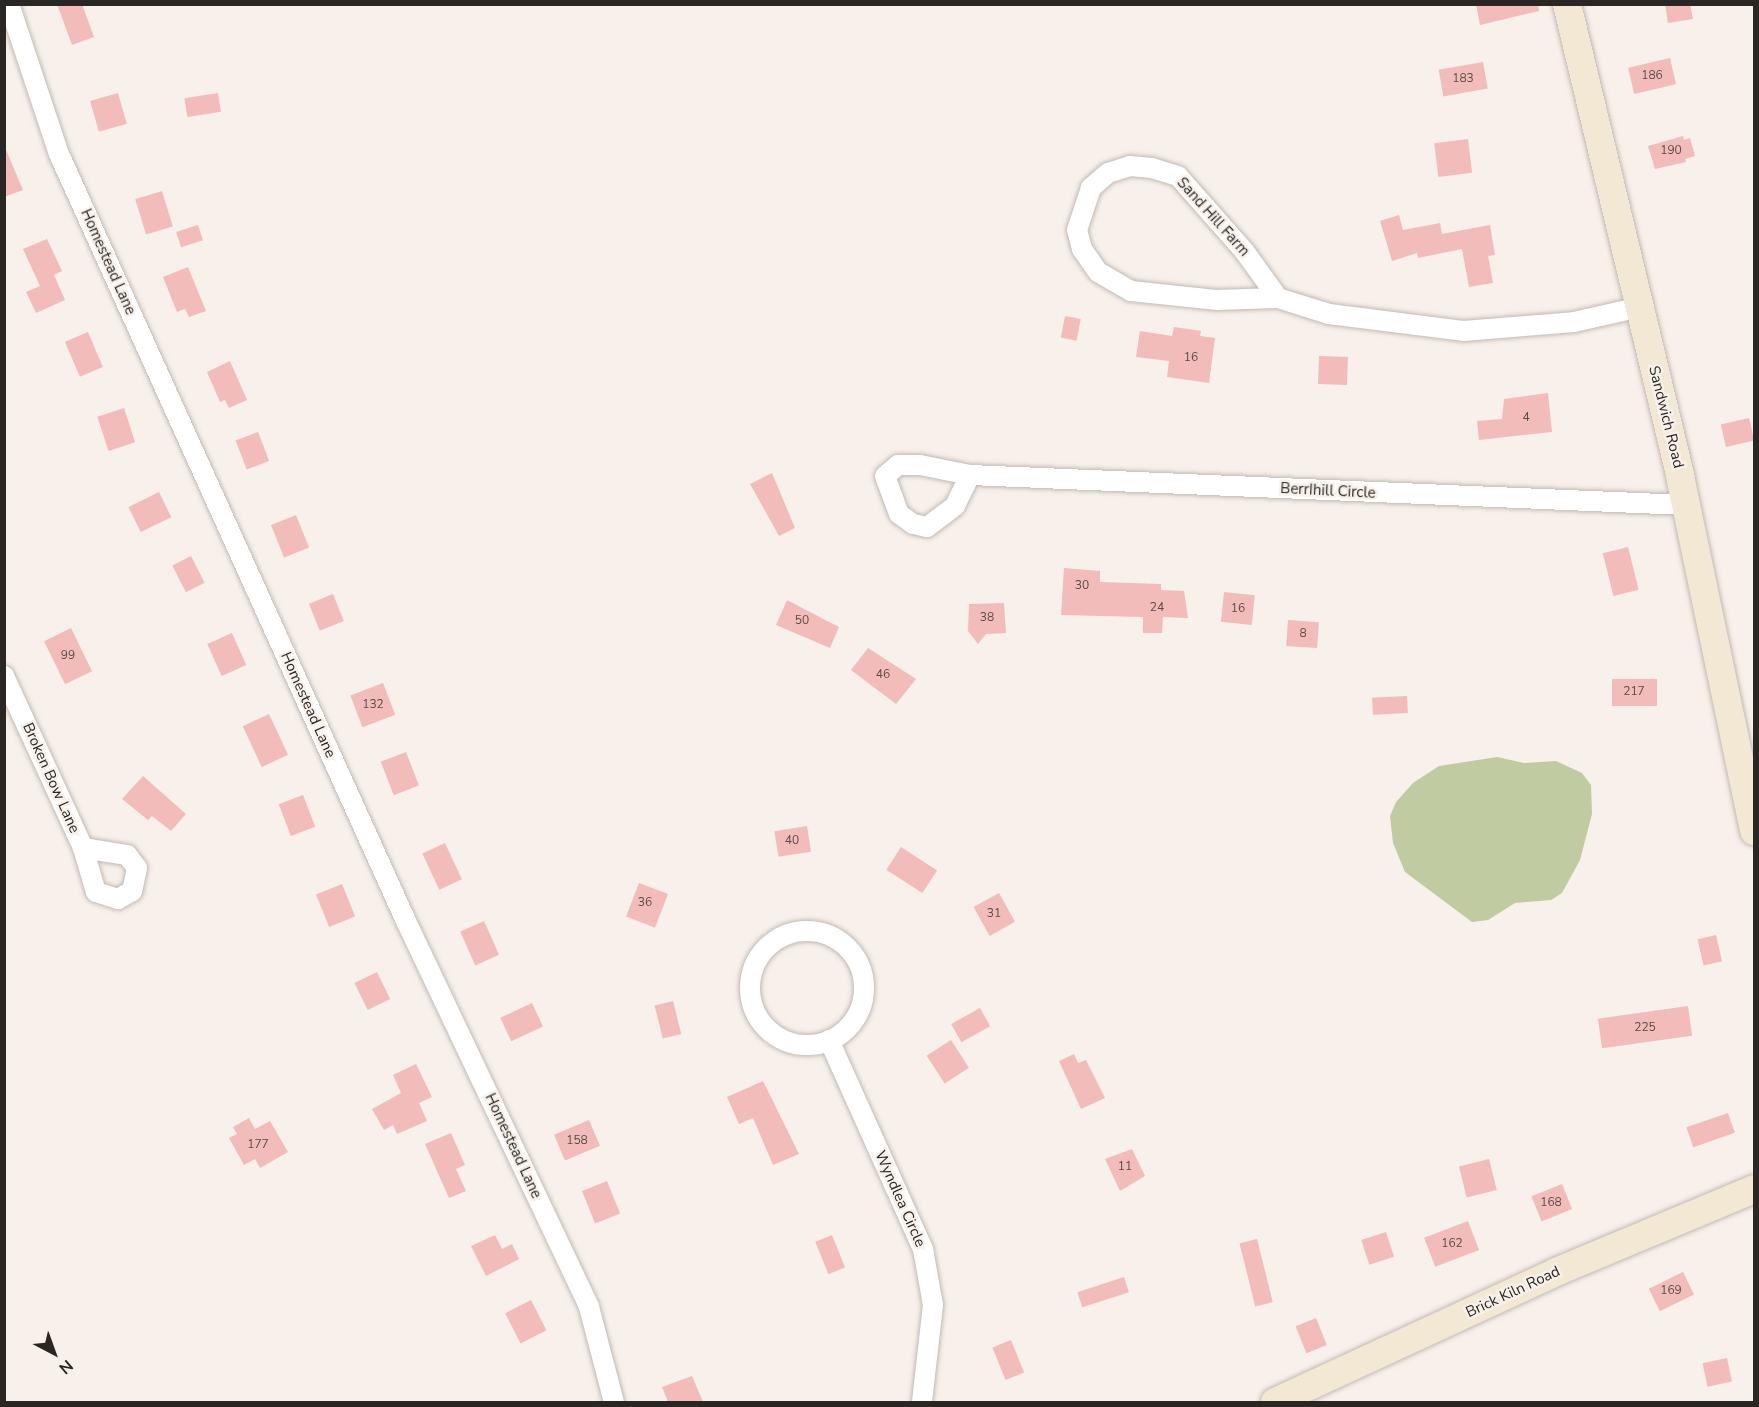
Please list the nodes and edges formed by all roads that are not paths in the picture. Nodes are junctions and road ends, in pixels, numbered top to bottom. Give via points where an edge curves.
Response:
1 (9, 4) edge
2 (1567, 4) edge
3 (1278, 298) junction
4 (1640, 307) junction
5 (970, 475) dead end
6 (1686, 505) junction
7 (4, 676) edge
8 (1755, 831) edge
9 (83, 848) dead end
10 (829, 1040) junction
11 (1755, 1189) edge
12 (614, 1402) edge
13 (922, 1402) edge
14 (1275, 1402) edge

1 - 12 street, Homestead Lane via 64,164 405,919 589,1307
2 - 4 main road, Sandwich Road
3 - 3 street, Sand Hill Farm via 1165,297 1131,291 1109,281 1092,267 1077,230 1091,188 1108,172 1130,166 1178,176 1245,252
3 - 4 street, Sand Hill Farm via 1329,314 1463,331 1574,322
4 - 6 main road, Sandwich Road
5 - 6 street, BerrIhill Circle
6 - 8 main road, Sandwich Road
7 - 9 street, Broken Bow Lane
10 - 10 street via 799,1045 783,1042 760,1022 751,1003 752,976 765,948 784,933 807,929 828,936 845,946 862,967 864,991 854,1019
10 - 13 street, Wyndlea Circle via 923,1250 933,1305
11 - 14 main road, Brick Kiln Road via 1556,1272

